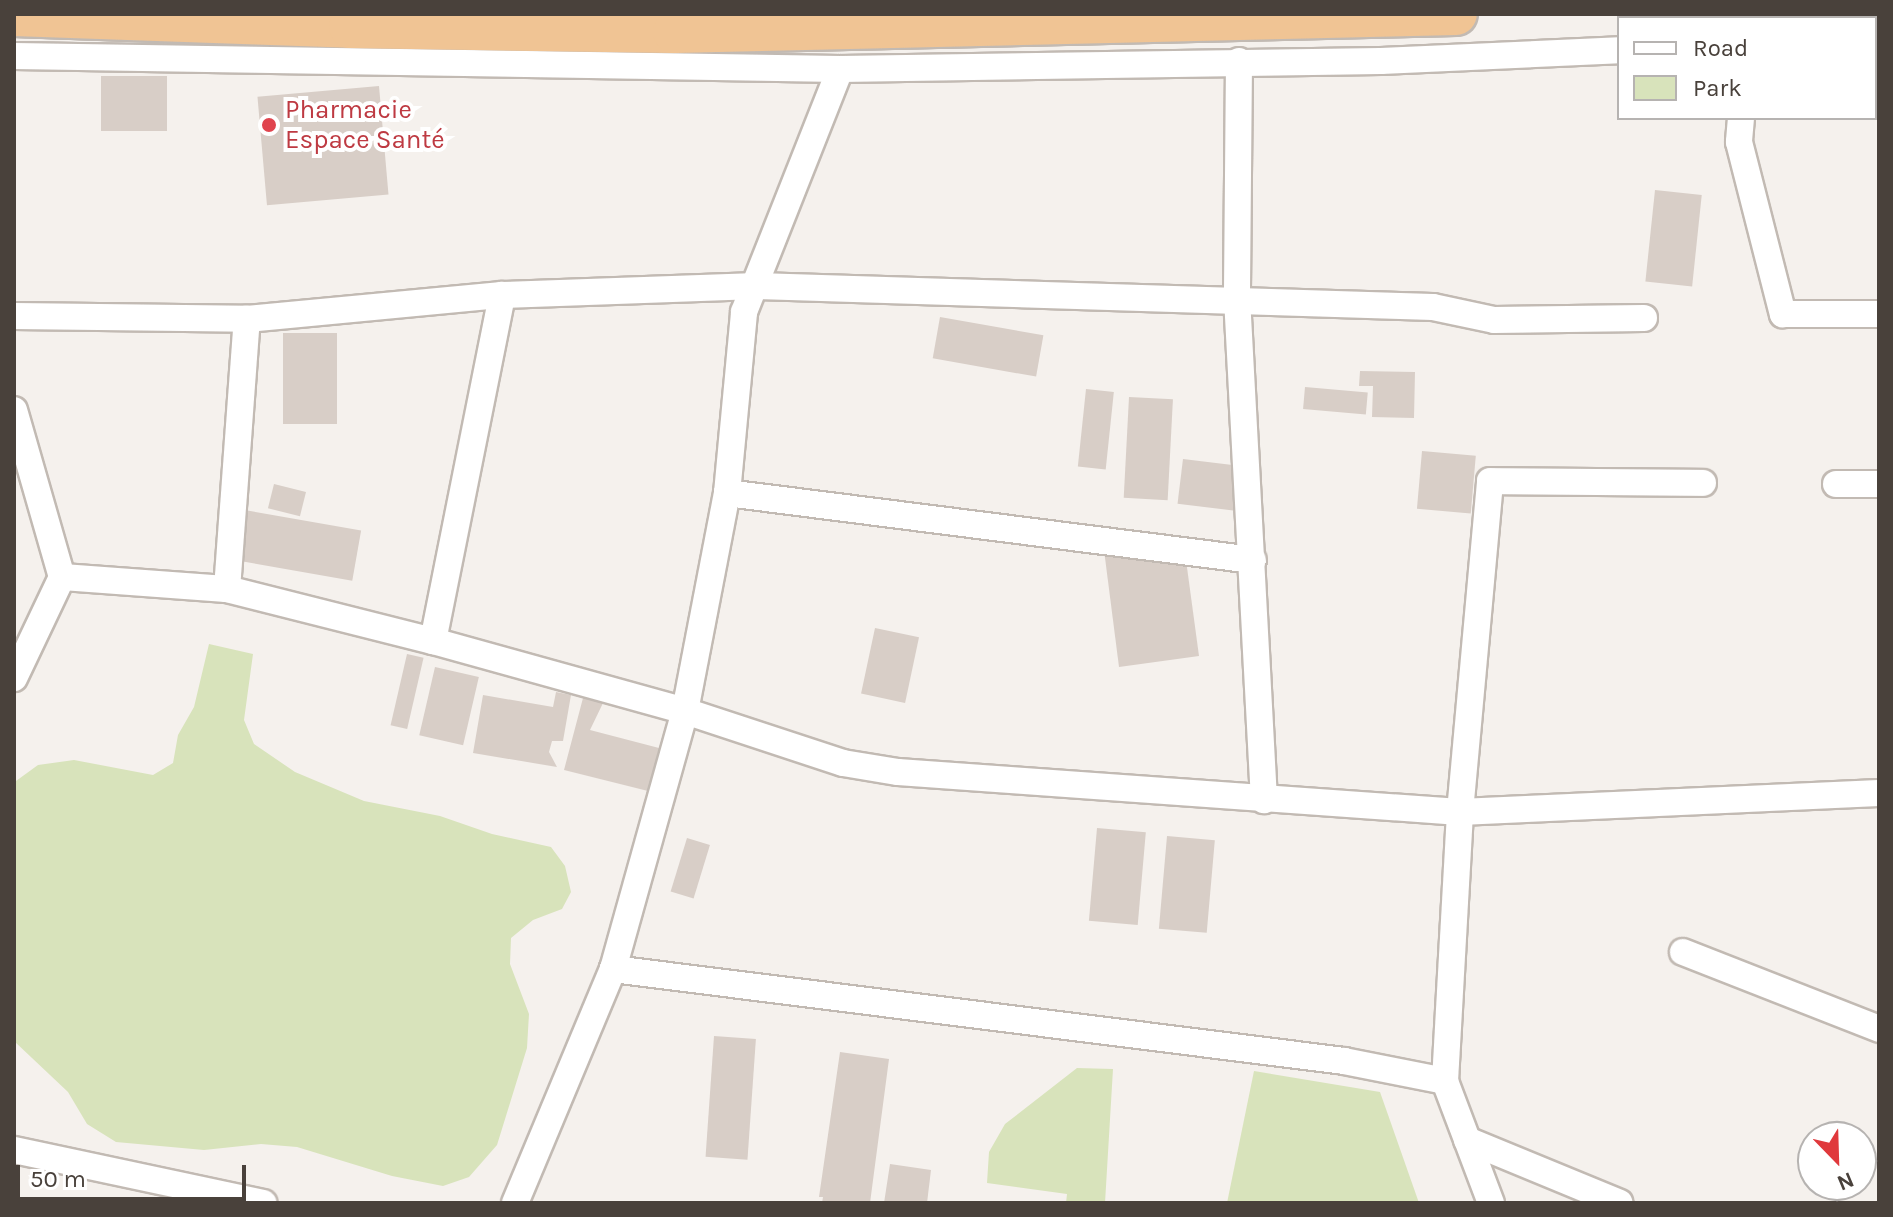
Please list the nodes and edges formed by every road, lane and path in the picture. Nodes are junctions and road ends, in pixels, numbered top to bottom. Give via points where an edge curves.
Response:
1 (1456, 14) edge
2 (14, 15) edge
3 (1617, 50) edge
4 (14, 56) edge
5 (1239, 61) junction
6 (840, 69) junction
7 (1741, 120) edge
8 (757, 286) junction
9 (502, 295) junction
10 (1237, 298) junction
11 (1879, 314) edge
12 (14, 316) edge
13 (1644, 318) dead end
14 (247, 319) junction
15 (14, 410) edge
16 (1703, 483) dead end
17 (1836, 484) dead end
18 (1879, 484) edge
19 (727, 493) junction
20 (1253, 560) junction
21 (62, 577) junction
22 (227, 589) junction
23 (433, 641) junction
24 (14, 678) edge
25 (685, 711) junction
26 (1879, 793) edge
27 (1264, 800) junction
28 (1460, 812) junction
29 (1683, 952) dead end
30 (613, 969) junction
31 (1879, 1029) edge
32 (1445, 1081) junction
33 (1467, 1140) junction
34 (14, 1150) edge
35 (263, 1203) edge
36 (515, 1203) edge
37 (1491, 1203) edge
38 (1620, 1203) edge

1 - 2 highway via 674,32
3 - 5 street via 1381,61
4 - 6 street
5 - 6 street
5 - 10 street
6 - 8 street
7 - 11 street via 1739,142 1783,314
8 - 9 street
8 - 10 street
8 - 19 street via 744,312
9 - 14 street
9 - 23 street
10 - 13 street via 1433,307 1494,320
10 - 20 street
12 - 14 street
14 - 22 street
15 - 21 street
16 - 28 street via 1490,481
17 - 18 street
19 - 20 street
19 - 25 street
20 - 27 street
21 - 22 street
21 - 24 street
22 - 23 street
23 - 25 street
25 - 27 street via 843,763 898,772
25 - 30 street
26 - 28 street
27 - 28 street
28 - 32 street
29 - 31 street
30 - 32 street via 1344,1061
30 - 36 street
32 - 33 street
33 - 37 street
33 - 38 street
34 - 35 street

